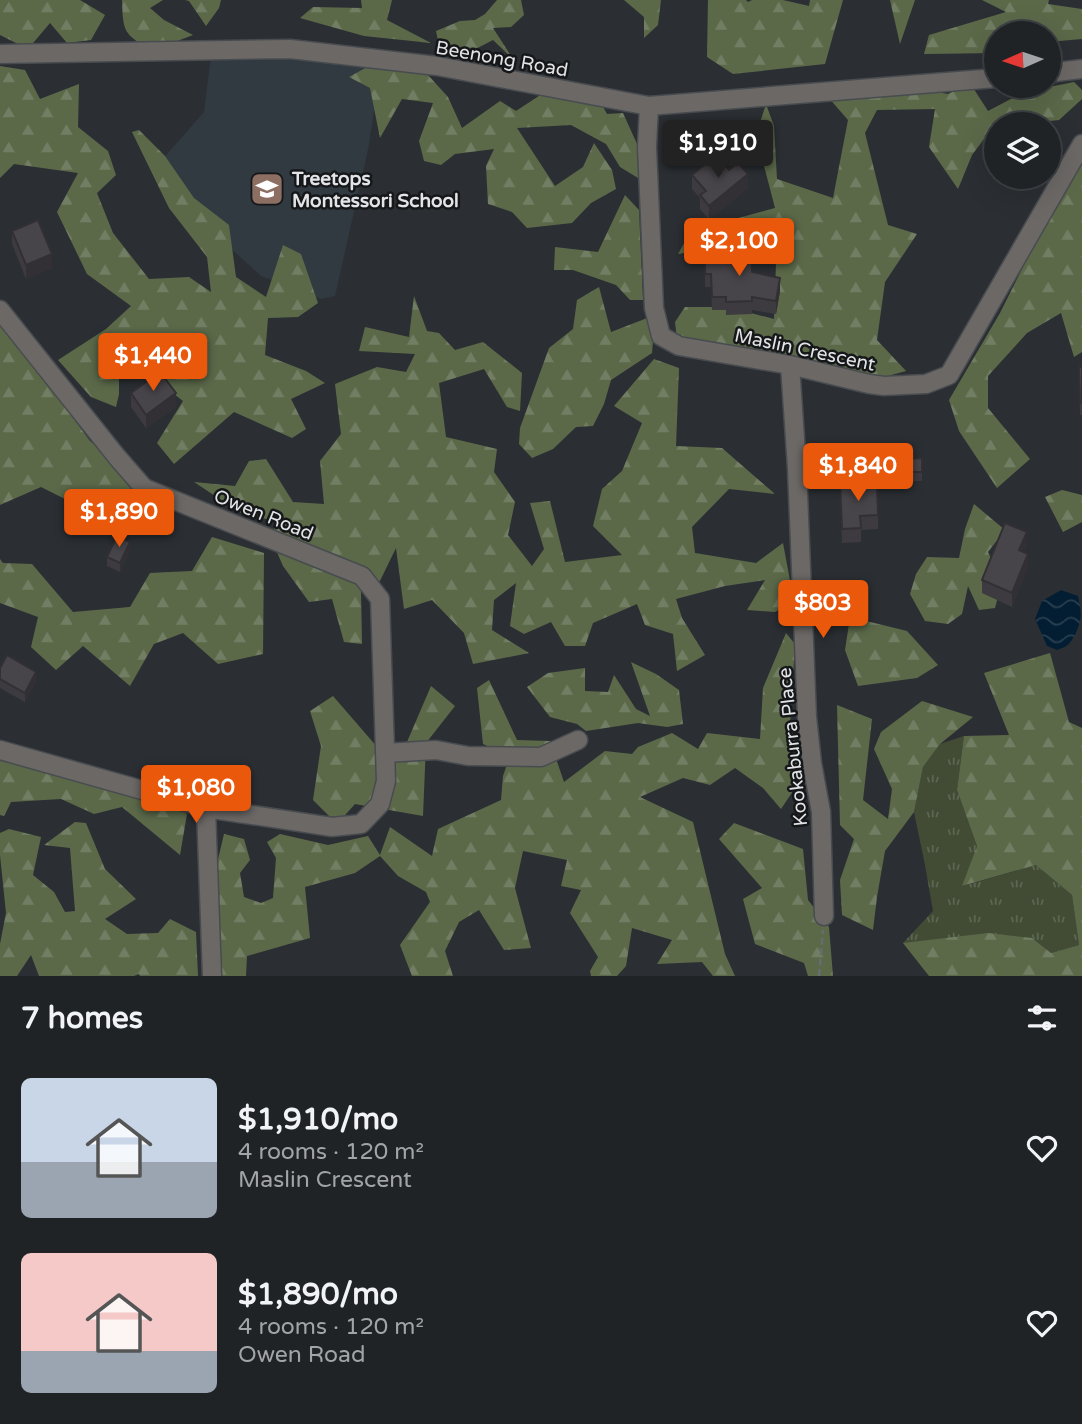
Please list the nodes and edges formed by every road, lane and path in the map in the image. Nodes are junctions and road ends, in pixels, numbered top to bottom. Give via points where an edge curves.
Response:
1 (0, 54) edge
2 (1082, 69) edge
3 (1061, 71) edge
4 (984, 79) edge
5 (649, 106) junction
6 (1082, 144) edge
7 (0, 310) edge
8 (790, 365) junction
9 (578, 740) dead end
10 (0, 750) edge
11 (385, 753) junction
12 (206, 808) junction
13 (824, 916) joint
14 (212, 976) edge
15 (819, 976) edge

1 - 5 street, Beenong Road via 290,49 437,66
2 - 3 street
4 - 5 street, Beenong Road
5 - 8 street, Maslin Crescent via 654,308 661,336 679,346
6 - 8 street, Maslin Crescent via 948,375 926,384 884,386
7 - 11 street, Owen Road via 144,488 362,576 380,599
8 - 13 street, Kookaburra Place via 807,718 821,813
9 - 11 street via 541,757 468,756 436,750
10 - 12 street
11 - 12 street, Owen Road via 386,781 380,804 361,824 332,827
12 - 14 street
13 - 15 path

